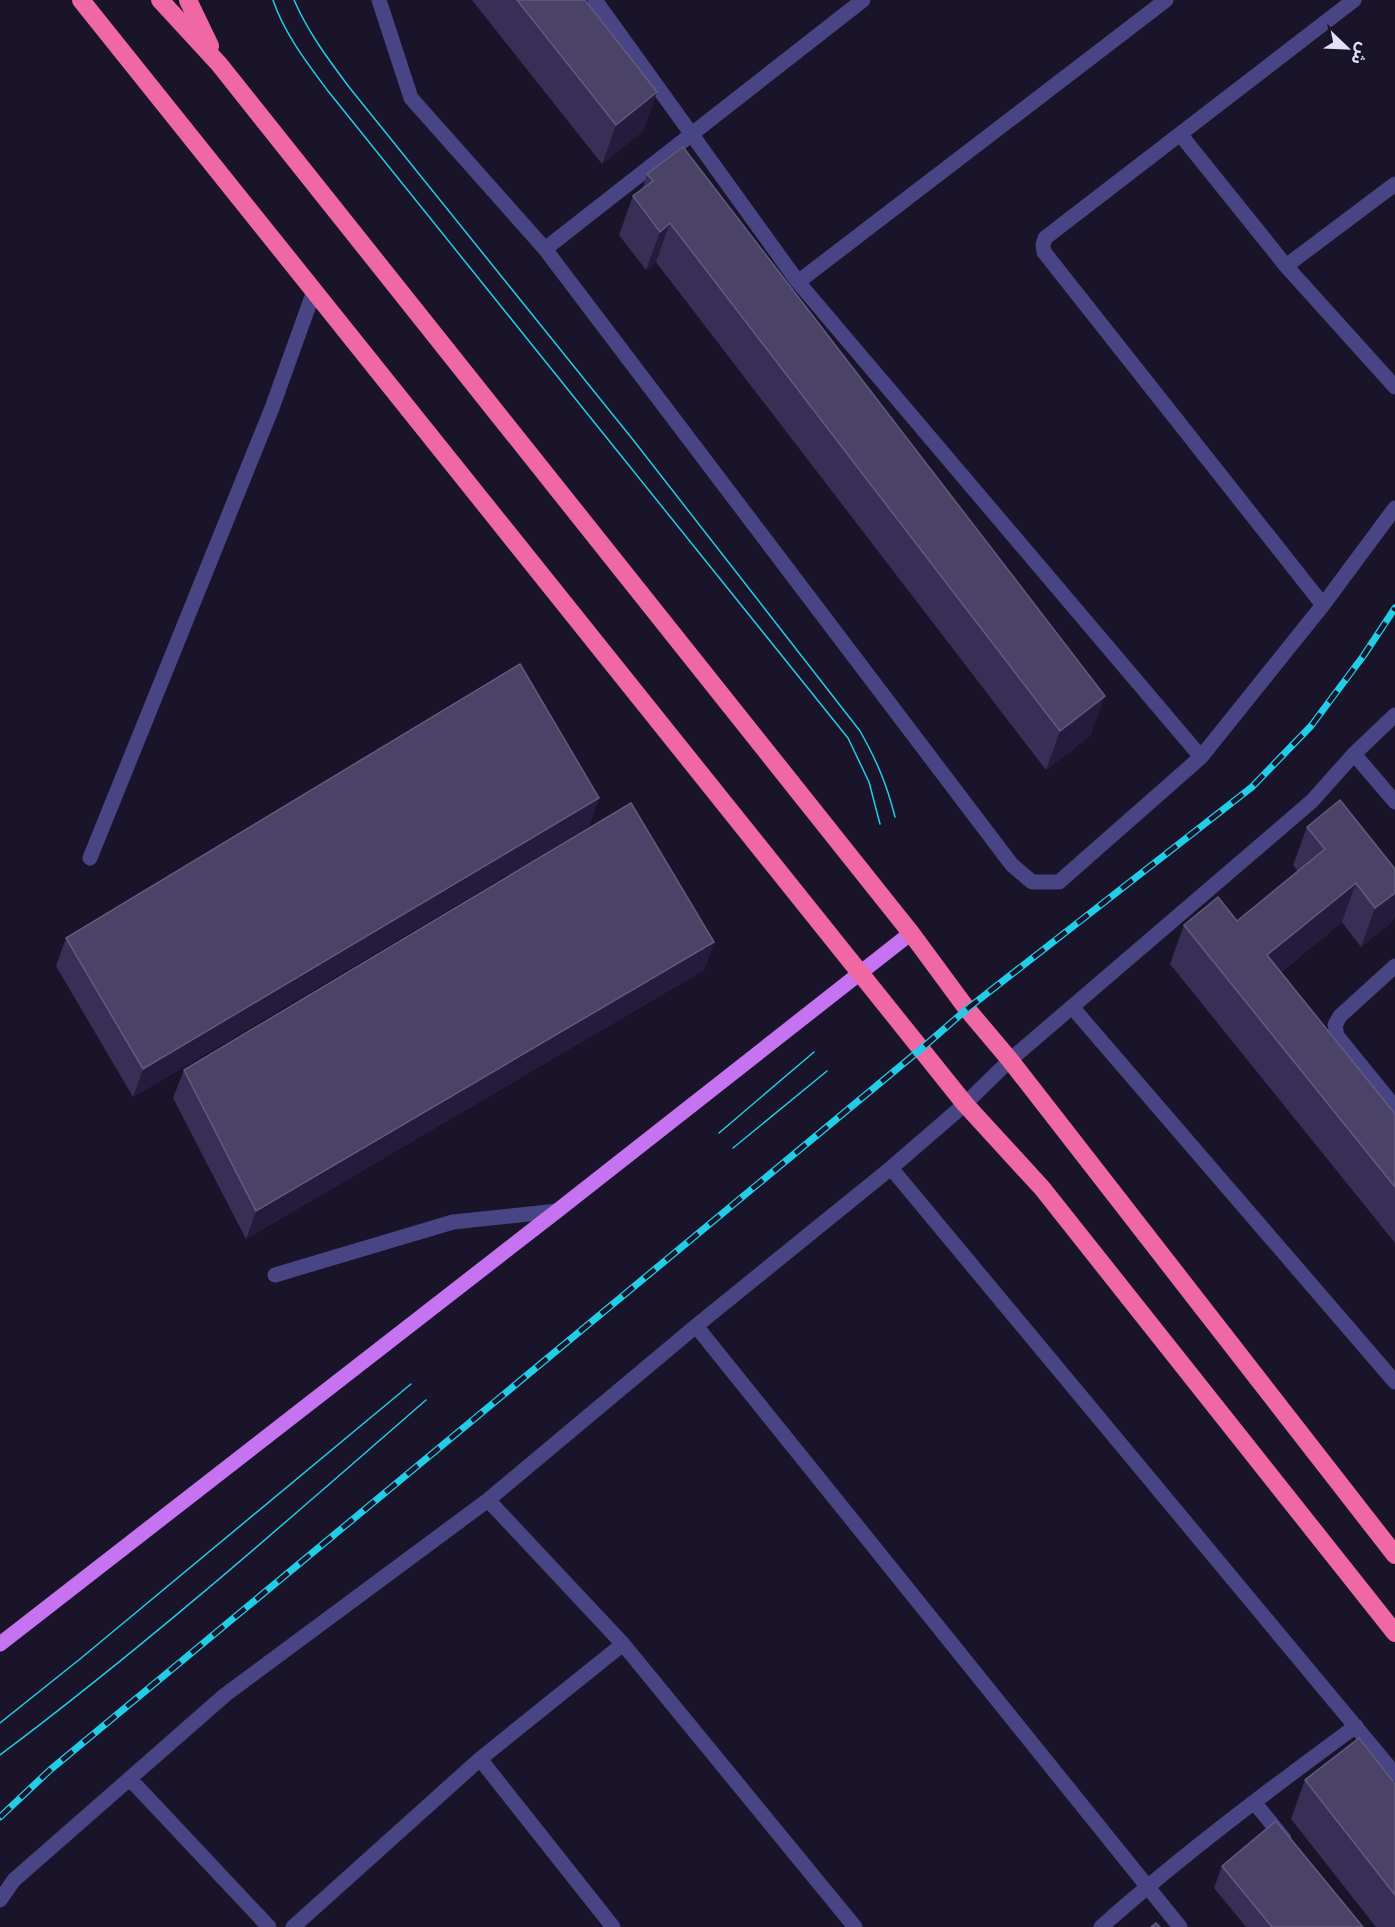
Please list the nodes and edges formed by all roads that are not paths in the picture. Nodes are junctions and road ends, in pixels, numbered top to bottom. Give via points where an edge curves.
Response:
1 (81, 0) edge
2 (160, 0) edge
3 (188, 0) edge
4 (379, 0) edge
5 (595, 0) edge
6 (863, 0) edge
7 (1166, 0) edge
8 (1354, 0) edge
9 (219, 64) junction
10 (692, 134) junction
11 (1180, 134) junction
12 (1395, 184) edge
13 (545, 249) junction
14 (1286, 266) junction
15 (798, 282) junction
16 (314, 291) junction
17 (1395, 387) edge
18 (1395, 508) edge
19 (1323, 605) junction
20 (1395, 716) edge
21 (1354, 754) junction
22 (1201, 757) junction
23 (1395, 802) edge
24 (90, 858) dead end
25 (911, 933) junction
26 (1395, 966) edge
27 (860, 972) junction
28 (1072, 1007) junction
29 (1010, 1060) junction
30 (965, 1104) junction
31 (1395, 1107) edge
32 (891, 1168) junction
33 (557, 1211) junction
34 (275, 1275) dead end
35 (696, 1326) junction
36 (1395, 1382) edge
37 (488, 1500) junction
38 (1395, 1556) edge
39 (1395, 1633) edge
40 (0, 1644) edge
41 (622, 1644) junction
42 (1356, 1726) junction
43 (480, 1759) junction
44 (1395, 1774) edge
45 (129, 1779) junction
46 (1254, 1802) junction
47 (1291, 1846) edge
48 (1147, 1886) junction
49 (0, 1900) edge
50 (269, 1927) edge
51 (293, 1927) edge
52 (613, 1927) edge
53 (855, 1927) edge
54 (1101, 1927) edge
55 (1180, 1927) edge

1 - 16 highway
2 - 9 highway
3 - 9 highway
4 - 13 street via 411,98
5 - 10 street
6 - 10 street
7 - 15 street
8 - 11 street
9 - 25 highway
10 - 13 street
10 - 15 street
11 - 14 street
11 - 19 street via 1045,238 1044,252
12 - 14 street
13 - 22 street via 1011,865 1032,882 1059,882
14 - 17 street
15 - 22 street
16 - 24 street via 272,408
16 - 27 highway
18 - 19 street
19 - 22 street
20 - 21 street
21 - 23 street
21 - 28 street via 1312,801
25 - 27 main road
25 - 29 highway
26 - 31 street via 1340,1016 1335,1026 1337,1036
27 - 30 highway
27 - 33 main road
28 - 29 street
28 - 36 street
29 - 30 street
29 - 38 highway
30 - 32 street
30 - 39 highway via 1042,1188
32 - 35 street
32 - 42 street
33 - 34 street via 453,1222
33 - 40 main road
35 - 37 street
35 - 48 street
37 - 41 street
37 - 45 street via 225,1695
41 - 43 street
41 - 53 street
42 - 44 street
42 - 46 street
43 - 51 street
43 - 52 street
45 - 49 street via 14,1880
45 - 50 street
46 - 47 street
46 - 48 street
48 - 54 street
48 - 55 street

